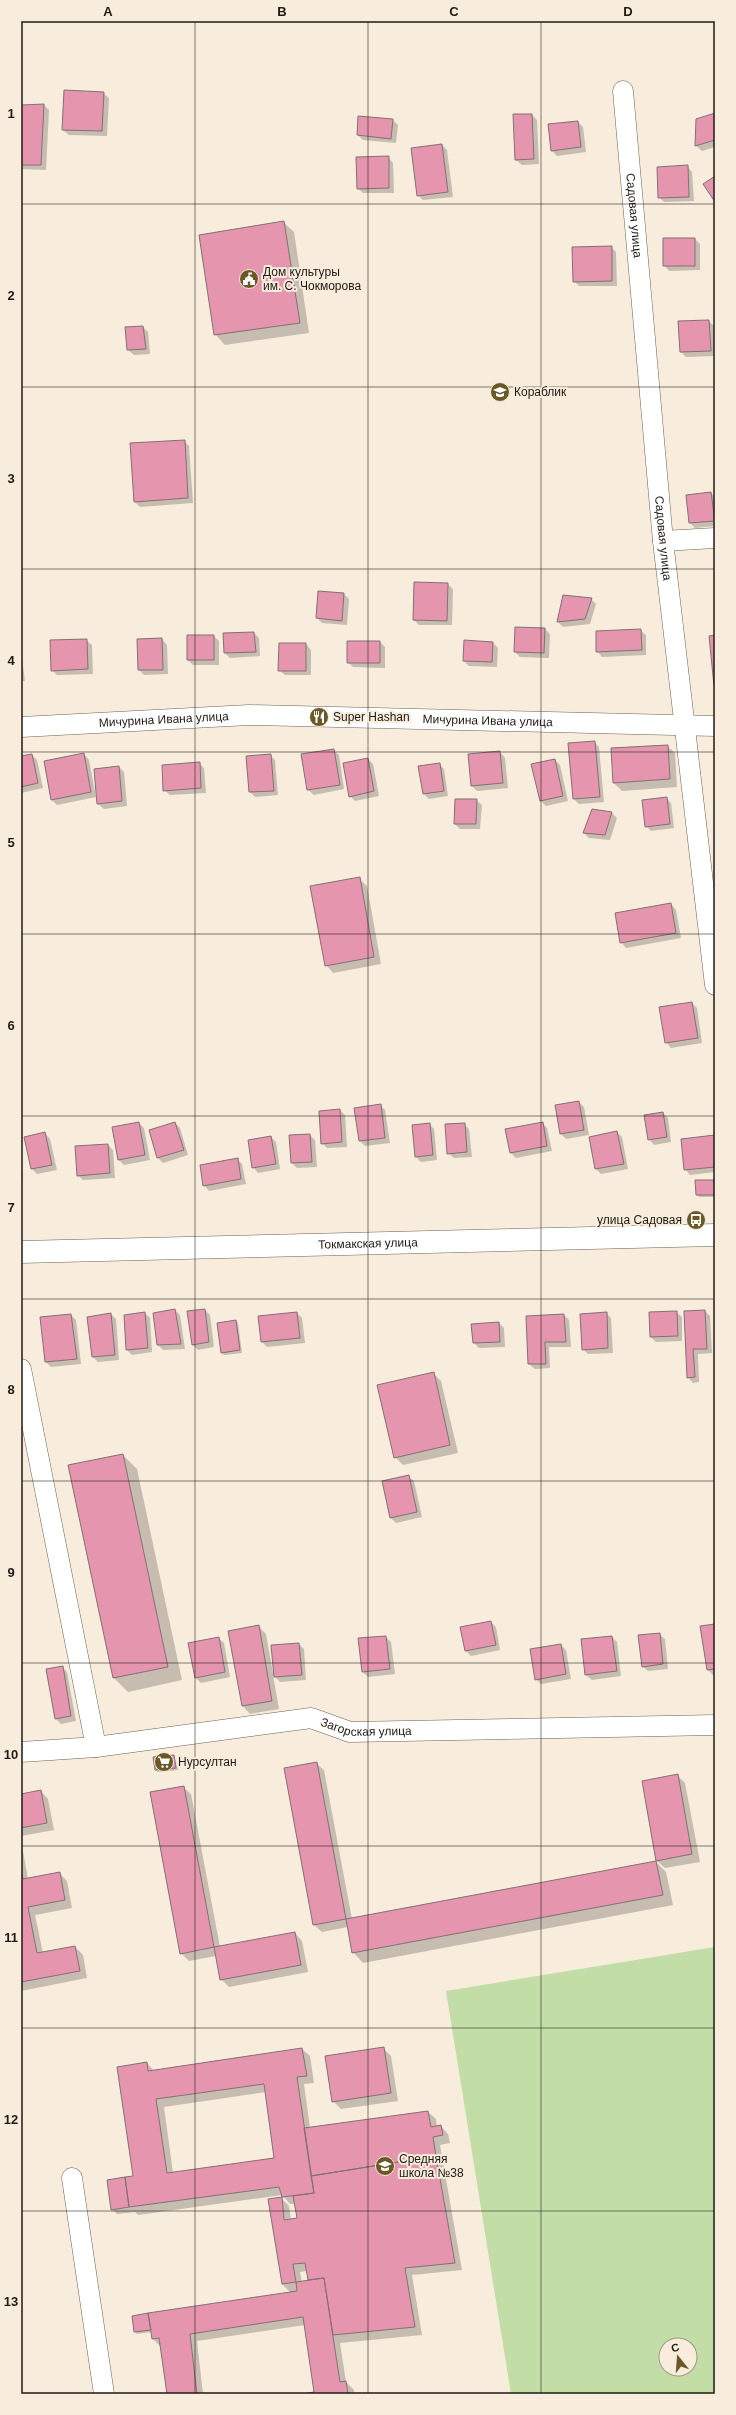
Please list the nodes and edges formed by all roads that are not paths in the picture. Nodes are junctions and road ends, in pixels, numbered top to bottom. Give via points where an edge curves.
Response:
1 (623, 91) dead end
2 (715, 538) edge
3 (663, 541) junction
4 (685, 724) junction
5 (715, 726) edge
6 (21, 727) edge
7 (715, 985) edge
8 (715, 1236) edge
9 (21, 1252) edge
10 (21, 1369) edge
11 (715, 1725) edge
12 (96, 1747) junction
13 (21, 1752) edge
14 (72, 2178) dead end
15 (104, 2394) edge

1 - 3 street, Садовая улица
2 - 3 street
3 - 4 street, Садовая улица
4 - 5 street, Мичурина Ивана улица
4 - 6 street, Мичурина Ивана улица via 249,715
4 - 7 street, Садовая улица
8 - 9 main road, Токмакская улица
10 - 12 street
11 - 12 street, Загорская улица via 350,1732 311,1718
12 - 13 street, Загорская улица
14 - 15 street

